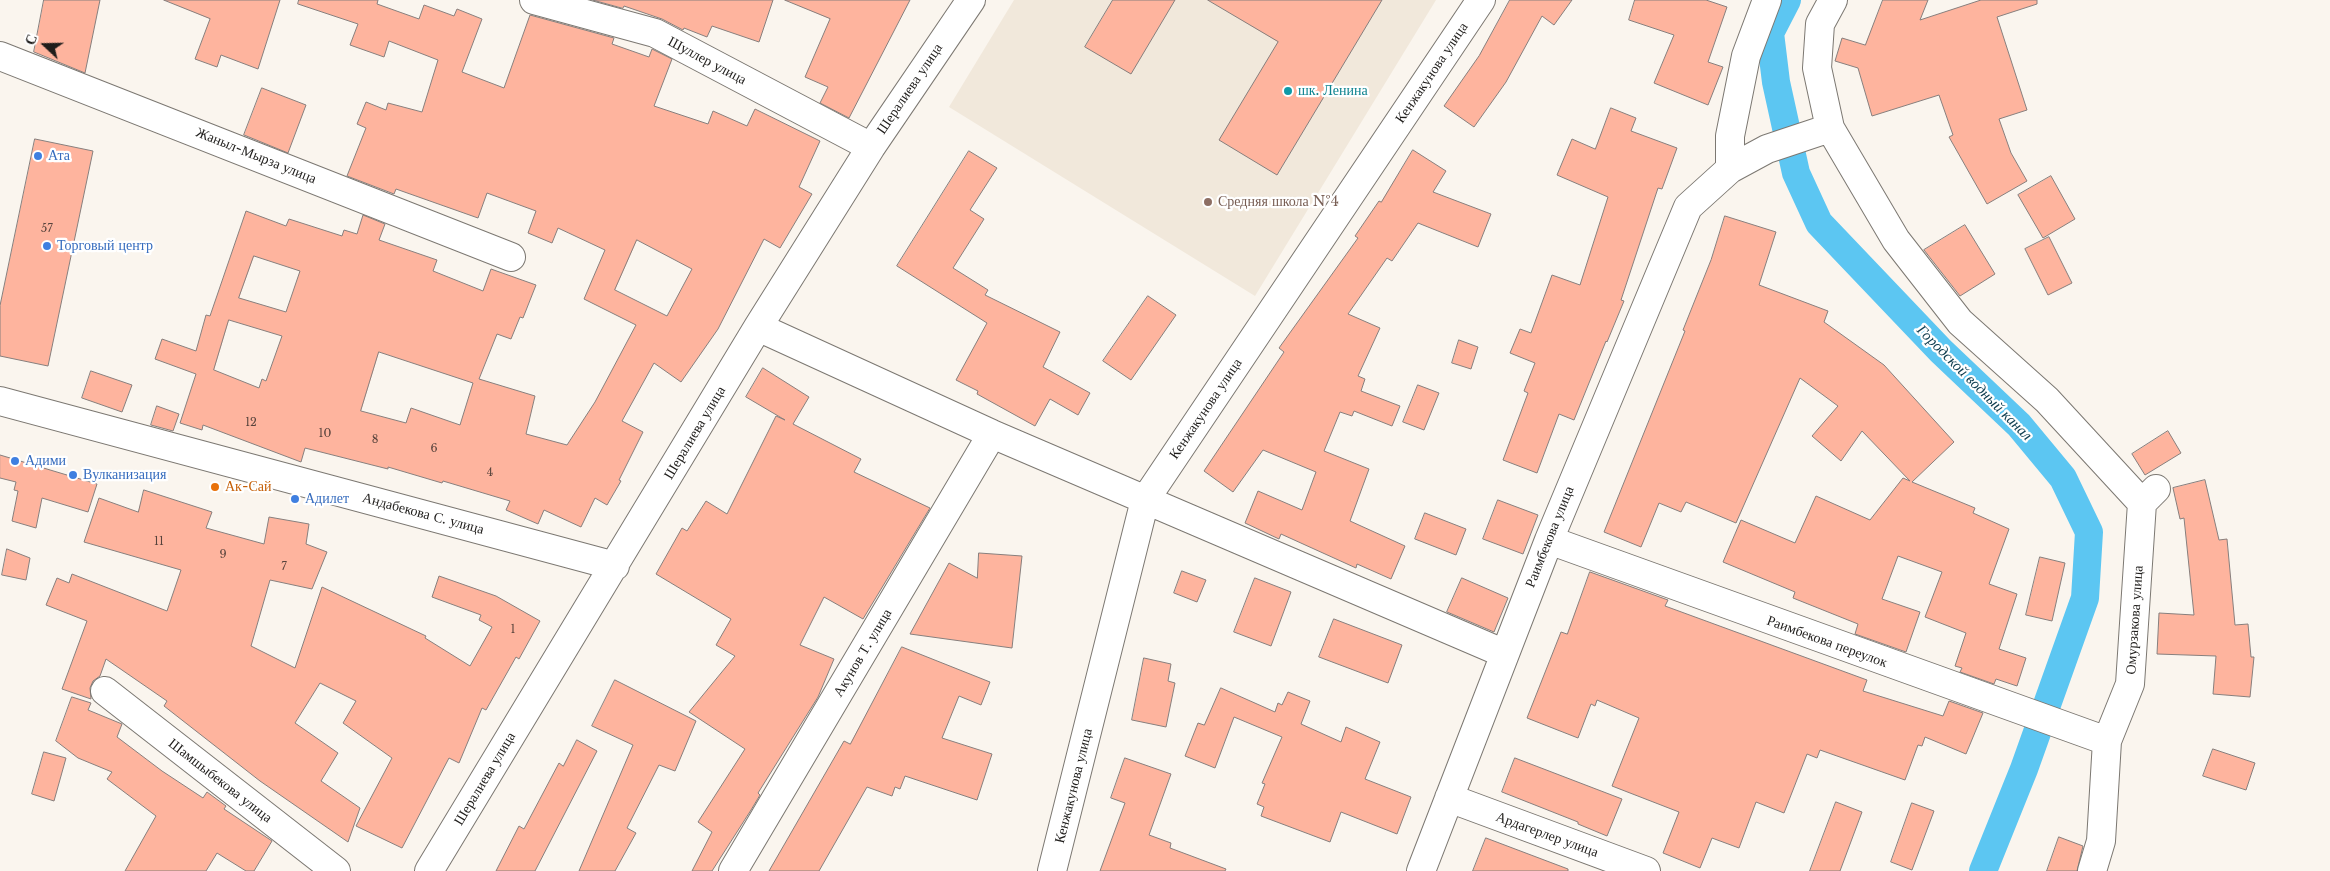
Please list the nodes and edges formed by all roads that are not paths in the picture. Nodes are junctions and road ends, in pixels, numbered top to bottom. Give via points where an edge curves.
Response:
1 (534, 0) edge
2 (971, 0) edge
3 (1481, 0) edge
4 (1767, 0) edge
5 (1833, 0) edge
6 (0, 56) edge
7 (1830, 128) junction
8 (870, 147) junction
9 (1730, 169) junction
10 (511, 257) dead end
11 (758, 327) junction
12 (0, 401) edge
13 (992, 434) junction
14 (1145, 500) junction
15 (1548, 540) junction
16 (615, 566) junction
17 (1503, 653) junction
18 (105, 691) dead end
19 (2107, 741) junction
20 (1449, 798) junction
21 (336, 871) edge
22 (429, 871) edge
23 (733, 871) edge
24 (1052, 871) edge
25 (1421, 871) edge
26 (1646, 871) edge
27 (2092, 871) edge

1 - 8 street, Шуллер улица via 655,33
2 - 8 street, Шералиева улица
3 - 14 street, Кенжакунова улица
4 - 9 street via 1746,56 1730,136
5 - 7 street via 1820,24 1817,68
6 - 10 street, Жаныл-Мырза улица
7 - 9 street via 1768,148
7 - 19 street, Омурзакова улица via 1896,240 1960,322 2149,496 2130,684
8 - 11 street, Шералиева улица
9 - 15 street, Раимбекова улица via 1688,207
11 - 13 street
11 - 16 street, Шералиева улица
12 - 16 street, Андабекова С. улица
13 - 14 street
13 - 23 street, Акунов Т. улица
14 - 17 street
14 - 24 street, Кенжакунова улица
15 - 17 street, Раимбекова улица
15 - 19 street, Раимбекова переулок
16 - 22 street, Шералиева улица
17 - 20 street, Раимбекова улица
18 - 21 street, Шамшыбекова улица
19 - 27 street, Омурзакова улица via 2101,841
20 - 25 street, Раимбекова улица
20 - 26 street, Ардагерлер улица

